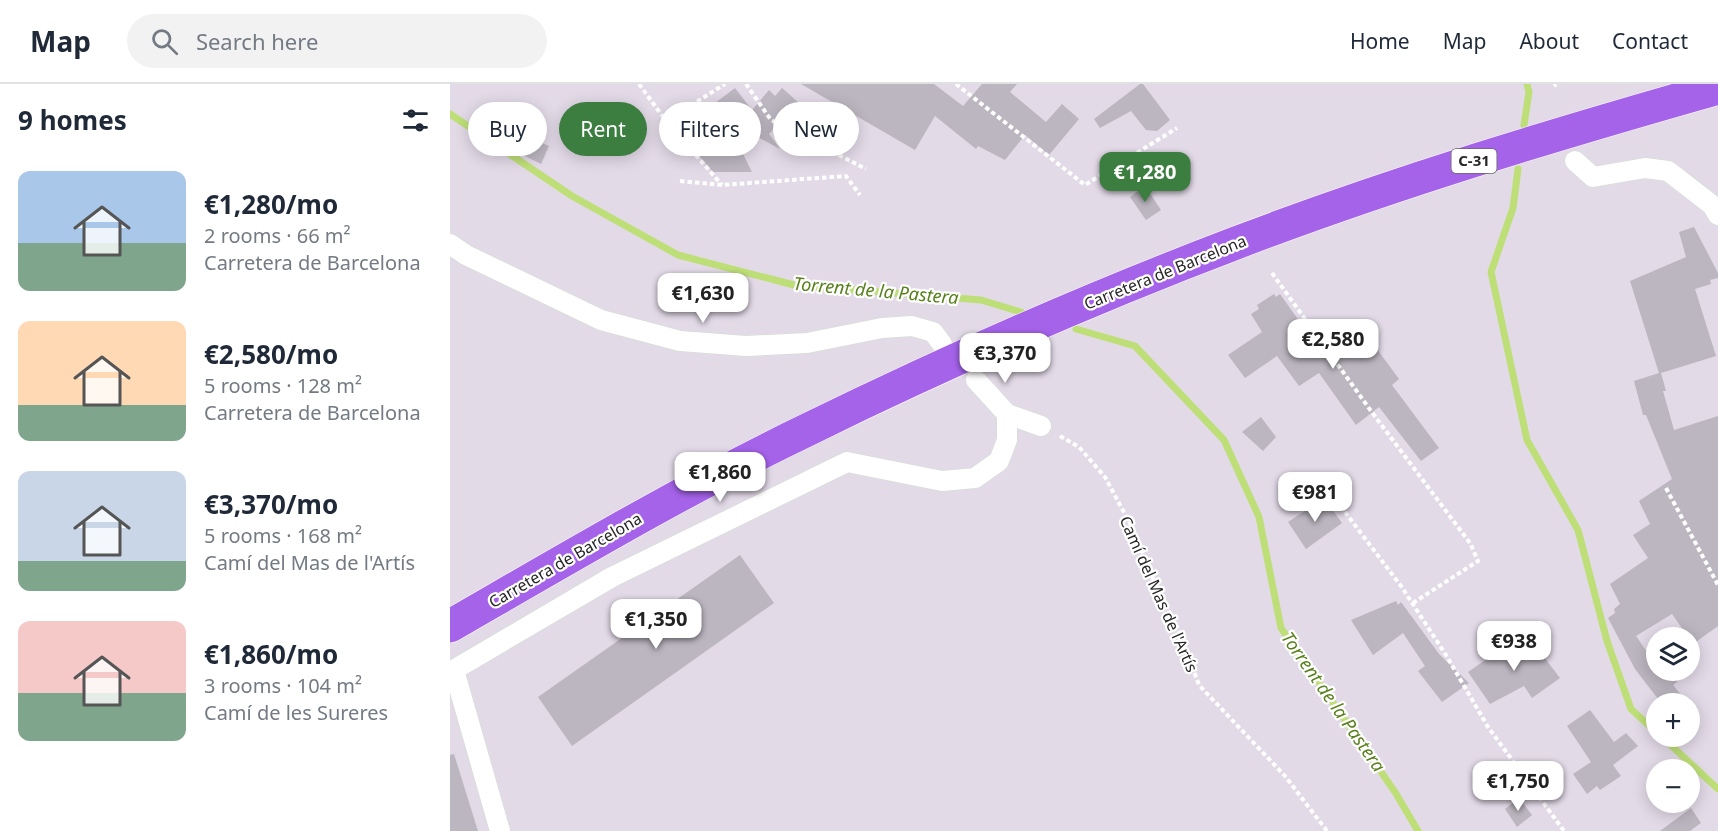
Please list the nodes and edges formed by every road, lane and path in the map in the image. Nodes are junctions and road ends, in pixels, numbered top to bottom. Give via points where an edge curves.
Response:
1 (639, 84) edge
2 (725, 84) edge
3 (746, 84) edge
4 (956, 84) edge
5 (1718, 88) edge
6 (696, 102) edge
7 (659, 111) edge
8 (1177, 128) dead end
9 (697, 156) edge
10 (1575, 161) dead end
11 (866, 169) dead end
12 (681, 181) dead end
13 (722, 185) junction
14 (860, 195) dead end
15 (1716, 207) edge
16 (450, 244) edge
17 (1272, 273) dead end
18 (942, 344) dead end
19 (976, 380) dead end
20 (1006, 414) junction
21 (1041, 426) joint
22 (1666, 488) dead end
23 (1345, 512) dead end
24 (1718, 585) edge
25 (1413, 603) junction
26 (450, 626) edge
27 (452, 671) edge
28 (500, 831) edge
29 (1327, 831) edge
30 (1564, 831) edge

1 - 7 path
2 - 6 path
3 - 11 path via 771,120
4 - 8 path via 1085,185
5 - 26 highway, Carretera de Barcelona / C-31 via 1359,199 1233,244 1026,330 807,429 676,496
9 - 13 path
10 - 15 street via 1593,177 1645,168 1668,171
12 - 13 path
13 - 14 path via 846,176
16 - 18 street via 601,320 680,341 746,346 807,342 912,326 933,333
17 - 25 path via 1470,543 1478,561
19 - 20 street
20 - 21 street
20 - 27 street via 1007,440 999,460 975,478 942,481 847,462 612,577
21 - 29 path, Camí del Mas de l'Artís via 1079,447 1105,477 1134,531 1199,685 1285,776
22 - 24 path
23 - 25 path
25 - 30 path via 1488,727
27 - 28 street

